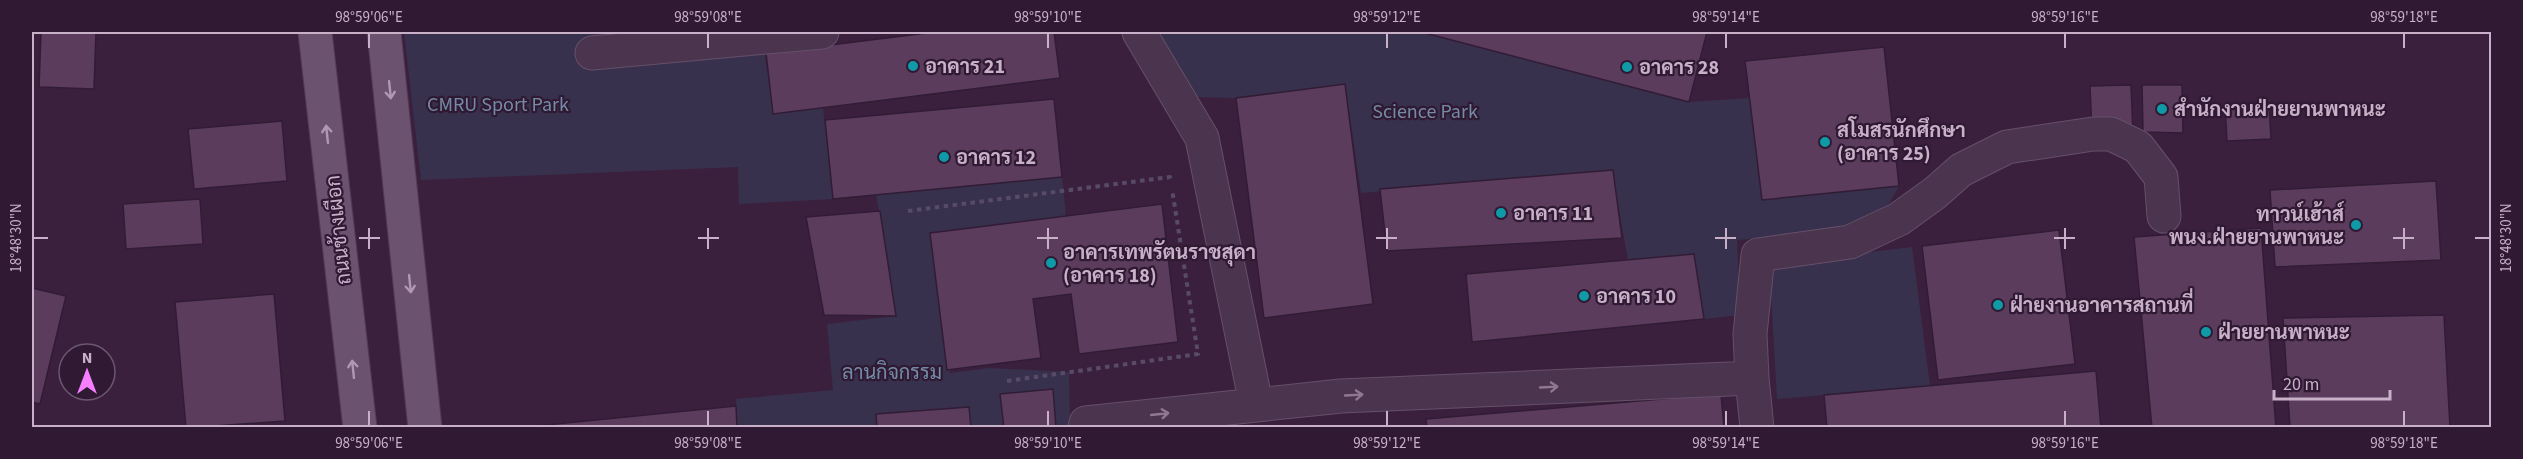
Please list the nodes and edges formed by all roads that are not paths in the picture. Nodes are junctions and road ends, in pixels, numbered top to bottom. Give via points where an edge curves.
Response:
1 (315, 32) edge
2 (384, 32) edge
3 (822, 32) edge
4 (1139, 32) edge
5 (592, 53) dead end
6 (2164, 216) dead end
7 (1752, 378) junction
8 (1256, 404) junction
9 (360, 428) edge
10 (425, 428) edge
11 (1085, 428) edge
12 (1757, 428) edge

9 -> 1 main road, ถนนช้างเผือก
2 -> 10 main road
3 - 5 street
4 - 8 street via 1202,138
6 - 7 street via 2161,177 2138,147 2111,135 2093,134 2007,147 1961,170 1899,219 1850,242 1758,255 1750,334
8 -> 7 street via 1341,396
7 - 12 street
11 -> 8 street via 1086,423

